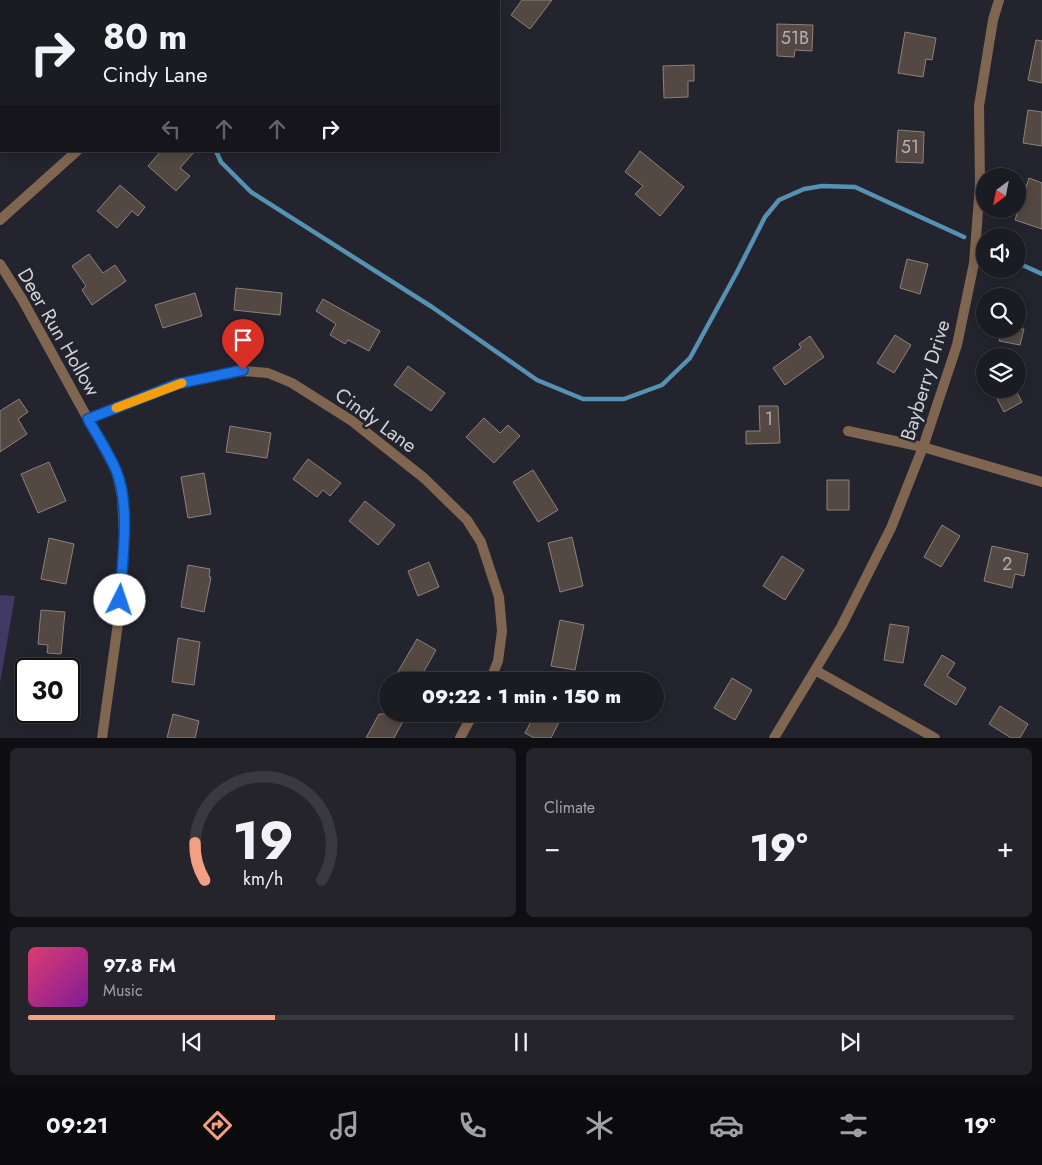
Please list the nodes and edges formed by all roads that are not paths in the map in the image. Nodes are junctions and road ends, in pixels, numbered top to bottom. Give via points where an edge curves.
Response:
1 (999, 0) edge
2 (77, 152) edge
3 (0, 220) edge
4 (0, 264) edge
5 (88, 419) junction
6 (848, 431) dead end
7 (923, 447) junction
8 (1042, 482) edge
9 (815, 670) junction
10 (494, 672) edge
11 (469, 722) edge
12 (102, 738) edge
13 (460, 738) edge
14 (774, 738) edge
15 (935, 738) edge

1 - 7 street, Bayberry Drive via 979,106 980,185 974,263 957,345
2 - 3 street
4 - 5 street, Deer Run Hollow
5 - 10 street, Cindy Lane via 177,384 243,370 268,373 292,383 352,421 424,478 467,520 481,542 500,597 502,632
5 - 12 street, Deer Run Hollow via 116,470 122,497 124,536 119,616
6 - 7 street
7 - 8 street
7 - 9 street, Bayberry Drive via 891,528
9 - 14 street, Bayberry Drive
9 - 15 street
11 - 13 street

